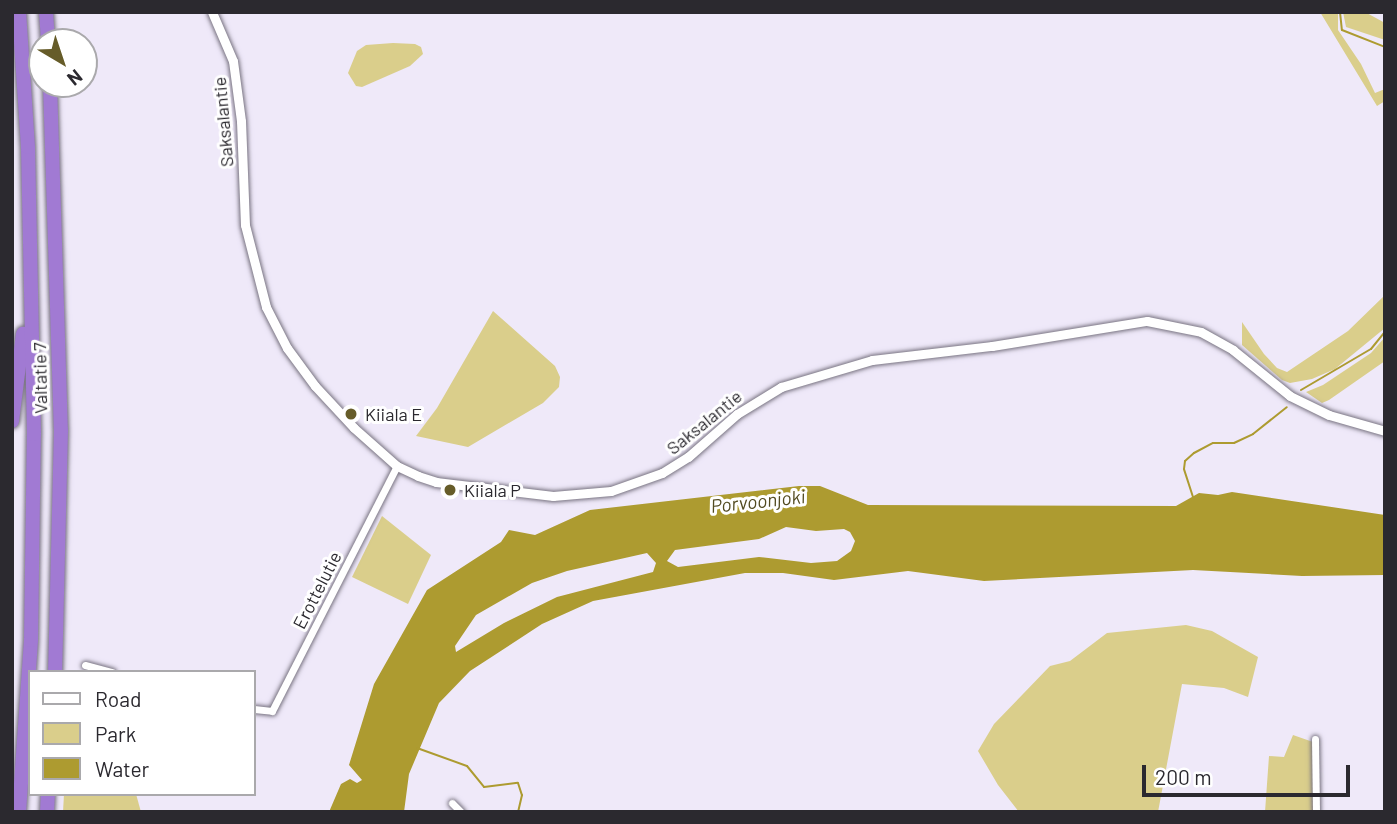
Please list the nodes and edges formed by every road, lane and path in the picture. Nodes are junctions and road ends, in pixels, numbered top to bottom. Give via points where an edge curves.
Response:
1 (19, 12) edge
2 (212, 12) edge
3 (50, 98) edge
4 (28, 200) junction
5 (12, 421) edge
6 (1385, 431) edge
7 (397, 466) junction
8 (85, 665) dead end
9 (55, 670) edge
10 (104, 670) edge
11 (256, 709) edge
12 (1315, 739) dead end
13 (452, 803) dead end
14 (19, 812) edge
15 (461, 812) edge
16 (1316, 812) edge

1 - 4 highway, Valtatie 7
2 - 7 street, Saksalantie via 233,61 242,121 245,225 266,307 287,348 315,386
3 - 9 highway, Valtatie 7 via 61,430
4 - 5 highway via 23,346
4 - 14 highway, Valtatie 7 via 34,434 31,612
6 - 7 street, Saksalantie via 1329,415 1290,396 1233,350 1201,332 1147,321 872,360 780,387 737,414 688,457 662,473 611,491 553,496 436,482
7 - 11 street, Erottelutie via 272,711
8 - 10 street
12 - 16 street
13 - 15 street

